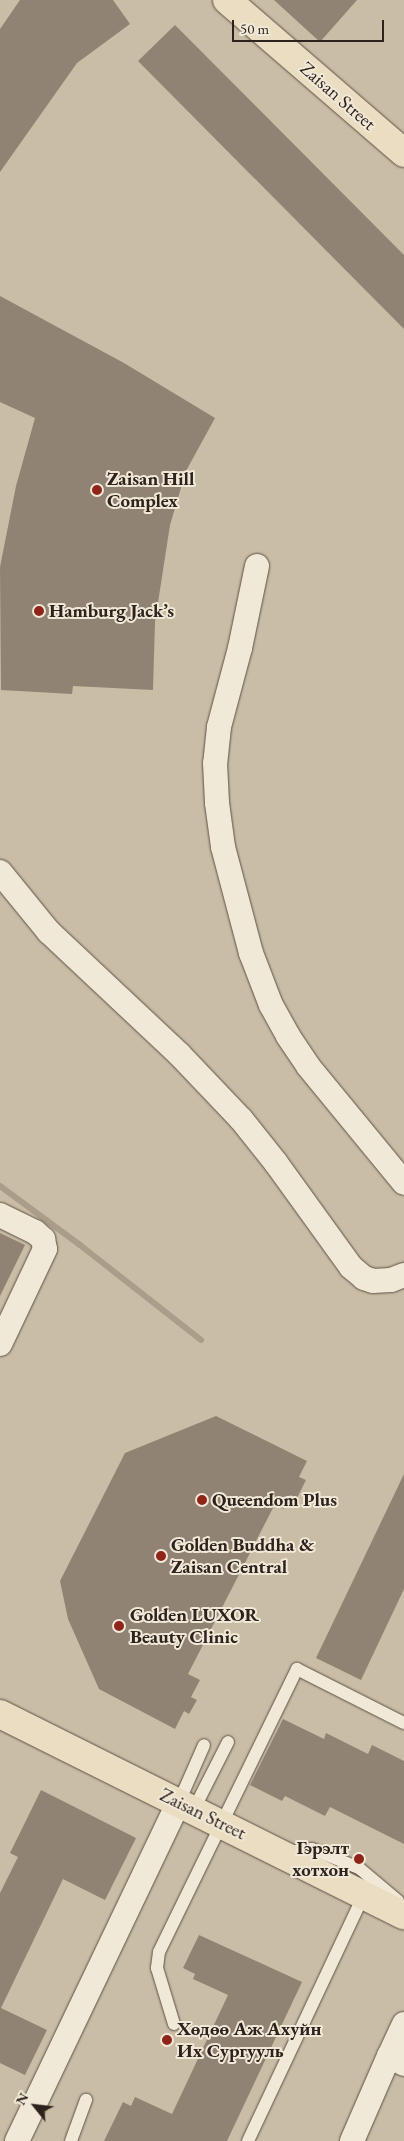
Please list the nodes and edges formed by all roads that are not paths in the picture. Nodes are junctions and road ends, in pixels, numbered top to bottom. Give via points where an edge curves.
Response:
1 (227, 0) edge
2 (404, 153) edge
3 (257, 566) dead end
4 (0, 872) edge
5 (404, 1183) edge
6 (0, 1215) edge
7 (404, 1275) edge
8 (0, 1344) edge
9 (2, 1719) edge
10 (404, 1723) edge
11 (228, 1742) dead end
12 (204, 1745) dead end
13 (186, 1805) junction
14 (220, 1822) junction
15 (282, 1853) junction
16 (364, 1895) junction
17 (404, 1906) edge
18 (404, 1915) edge
19 (174, 2024) dead end
20 (404, 2024) edge
21 (396, 2060) edge
22 (86, 2100) dead end
23 (0, 2139) edge
24 (3, 2141) edge
25 (17, 2141) edge
26 (71, 2141) edge
27 (248, 2141) edge
28 (352, 2141) edge

1 - 2 main road, Zaisan Street
3 - 5 street via 219,727 215,771 223,847 251,954 271,1005 308,1066
4 - 7 street via 49,932 179,1054 240,1119 351,1267 373,1281
6 - 8 street via 35,1232 43,1239 45,1249
9 - 13 main road, Zaisan Street
10 - 14 lane via 297,1669
11 - 13 lane
12 - 13 lane
13 - 14 main road, Zaisan Street
13 - 25 street
14 - 15 main road, Zaisan Street
14 - 19 lane via 159,1952 157,1968
15 - 16 main road, Zaisan Street
15 - 17 lane via 312,1849 359,1868
16 - 18 main road, Zaisan Street
16 - 27 lane
20 - 21 street
21 - 28 street
22 - 26 lane
23 - 24 street

